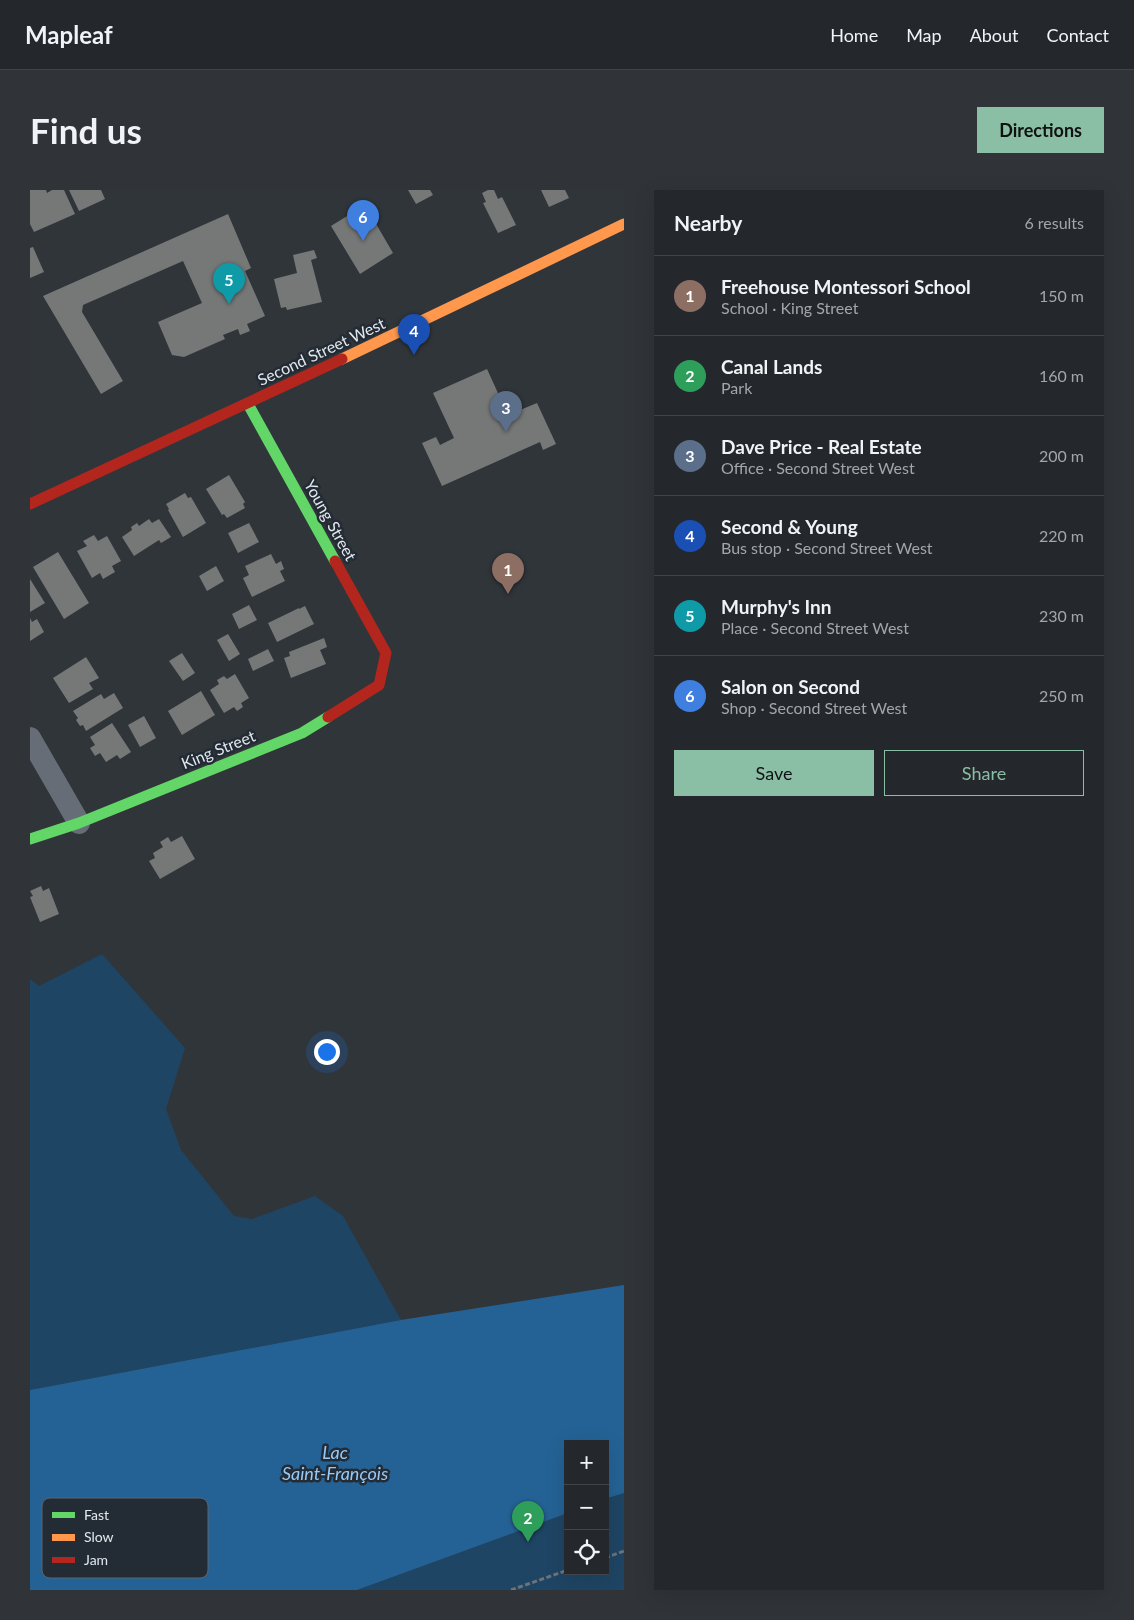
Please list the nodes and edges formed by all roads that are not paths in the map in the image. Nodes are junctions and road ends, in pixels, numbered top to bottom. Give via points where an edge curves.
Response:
1 (624, 224) edge
2 (248, 404) junction
3 (30, 504) edge
4 (386, 653) joint
5 (30, 738) edge
6 (79, 823) junction
7 (30, 839) edge

1 - 2 street, Second Street West
2 - 3 street, Second Street West
2 - 4 street, Young Street
4 - 6 street, King Street via 379,685 302,733
5 - 6 street
6 - 7 street, King Street

